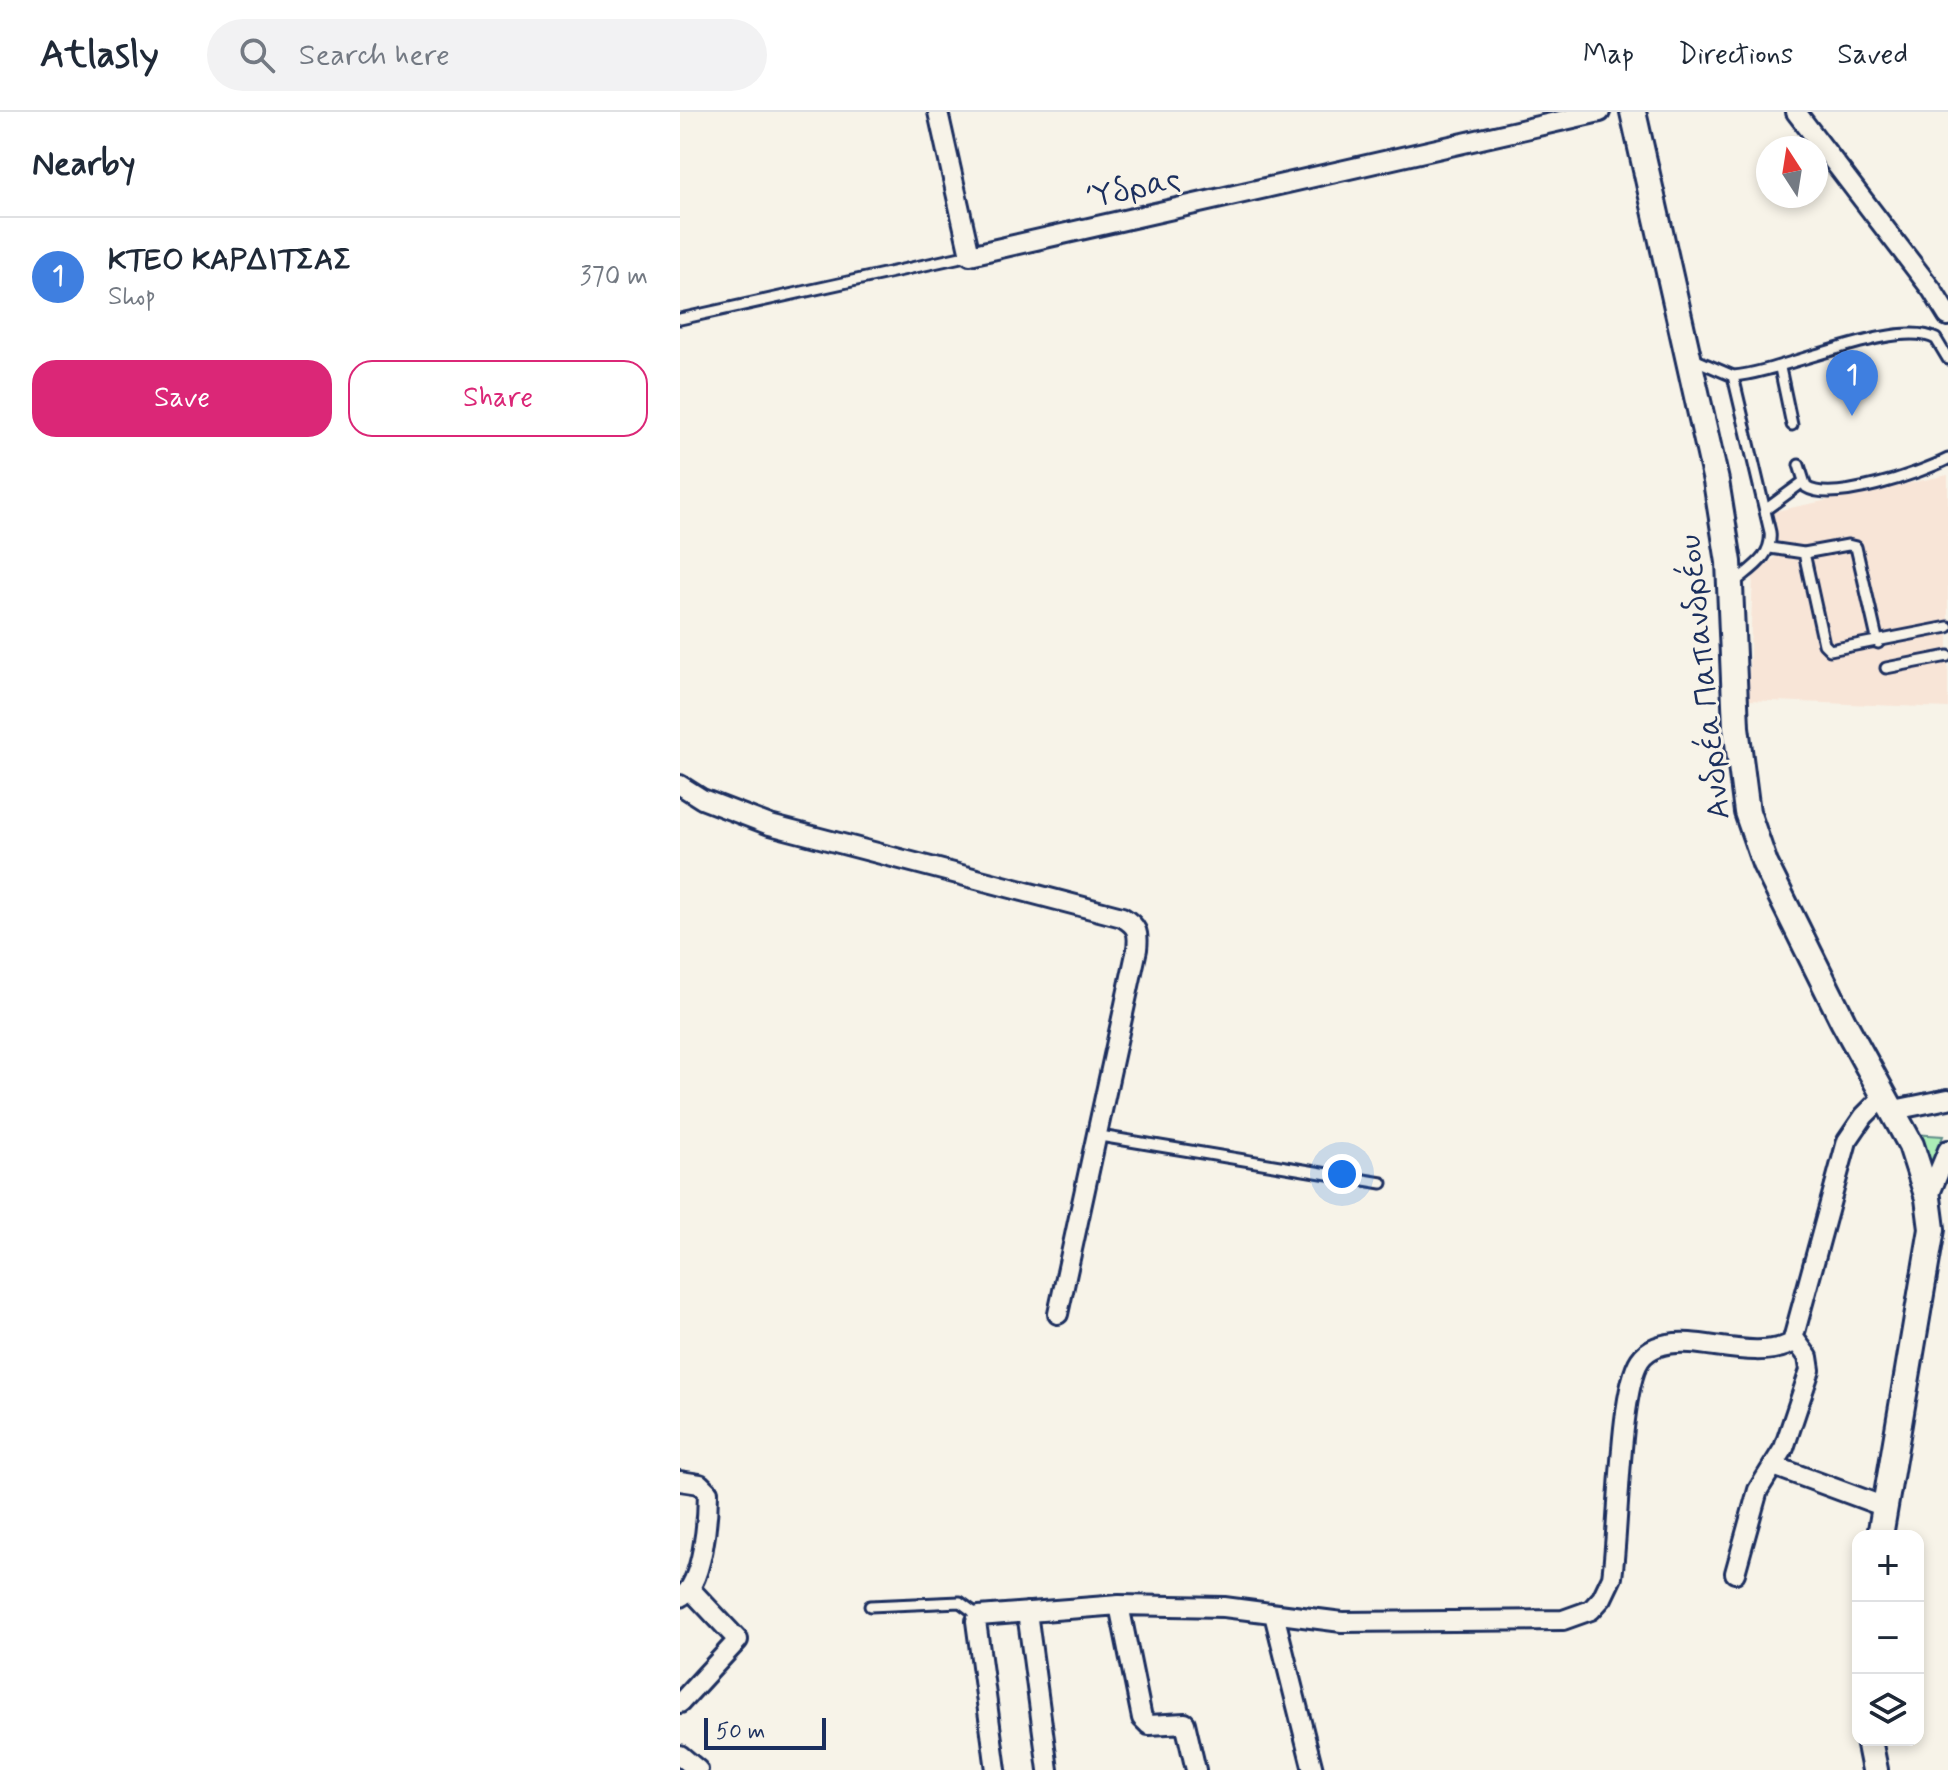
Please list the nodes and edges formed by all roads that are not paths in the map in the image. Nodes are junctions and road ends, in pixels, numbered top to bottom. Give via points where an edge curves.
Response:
1 (938, 112) edge
2 (1600, 112) edge
3 (1633, 112) edge
4 (1796, 112) edge
5 (970, 255) junction
6 (1948, 316) edge
7 (680, 319) edge
8 (1689, 357) junction
9 (1948, 359) edge
10 (1780, 368) junction
11 (1733, 376) junction
12 (1792, 425) dead end
13 (1948, 459) edge
14 (1799, 465) dead end
15 (1803, 482) junction
16 (1765, 510) junction
17 (1770, 548) junction
18 (1804, 553) junction
19 (1731, 585) junction
20 (1948, 627) edge
21 (1878, 643) junction
22 (1948, 656) edge
23 (1886, 668) dead end
24 (680, 785) edge
25 (1948, 1099) edge
26 (1890, 1102) junction
27 (1094, 1135) junction
28 (1948, 1150) edge
29 (1382, 1183) dead end
30 (1928, 1198) junction
31 (1058, 1314) dead end
32 (1794, 1338) junction
33 (1774, 1466) junction
34 (680, 1481) edge
35 (1885, 1507) junction
36 (1881, 1530) edge
37 (1735, 1573) dead end
38 (686, 1593) edge
39 (1119, 1605) junction
40 (870, 1606) dead end
41 (1027, 1612) junction
42 (1274, 1614) junction
43 (982, 1615) junction
44 (680, 1703) edge
45 (1870, 1746) edge
46 (680, 1755) edge
47 (698, 1770) edge
48 (996, 1770) edge
49 (1048, 1770) edge
50 (1196, 1770) edge
51 (1313, 1770) edge
52 (1875, 1770) edge

1 - 5 street
2 - 5 street, Ύδρας
3 - 8 main road, Ανδρέα Παπανδρέου
4 - 6 street
5 - 7 lane, Ύδρας
8 - 11 lane
8 - 19 main road, Ανδρέα Παπανδρέου via 1716,481
9 - 10 lane via 1936,339 1915,333 1823,351
10 - 11 lane
10 - 12 lane
11 - 16 lane
13 - 15 lane via 1922,473 1822,494
14 - 15 lane
15 - 16 lane
16 - 17 lane
17 - 18 lane
17 - 19 lane
18 - 21 lane via 1826,648
18 - 21 lane via 1856,547
19 - 26 main road, Ανδρέα Παπανδρέου via 1736,727 1753,833 1843,1021
20 - 21 lane
22 - 23 lane
24 - 27 street via 770,825 1134,924 1137,949
25 - 26 street
26 - 30 main road, Ανδρέα Παπανδρέου
26 - 32 street via 1864,1116 1847,1141
27 - 29 lane
27 - 31 street
28 - 30 street
30 - 35 main road, Ανδρέα Παπανδρέου via 1932,1229
32 - 33 street via 1808,1357 1810,1370
32 - 42 street via 1770,1350 1672,1343 1641,1359 1631,1387 1612,1577 1602,1598 1579,1617 1342,1622
33 - 35 street
33 - 37 street via 1758,1490
34 - 38 street via 700,1484 708,1492 697,1580
35 - 36 main road, Ανδρέα Παπανδρέου
38 - 44 street via 738,1640
39 - 41 street
39 - 42 street via 1224,1607
39 - 50 street via 1142,1718 1149,1725 1185,1723
40 - 43 lane via 960,1602
41 - 43 street
41 - 49 street
42 - 51 street
43 - 48 street via 976,1621
45 - 52 main road
46 - 47 street

